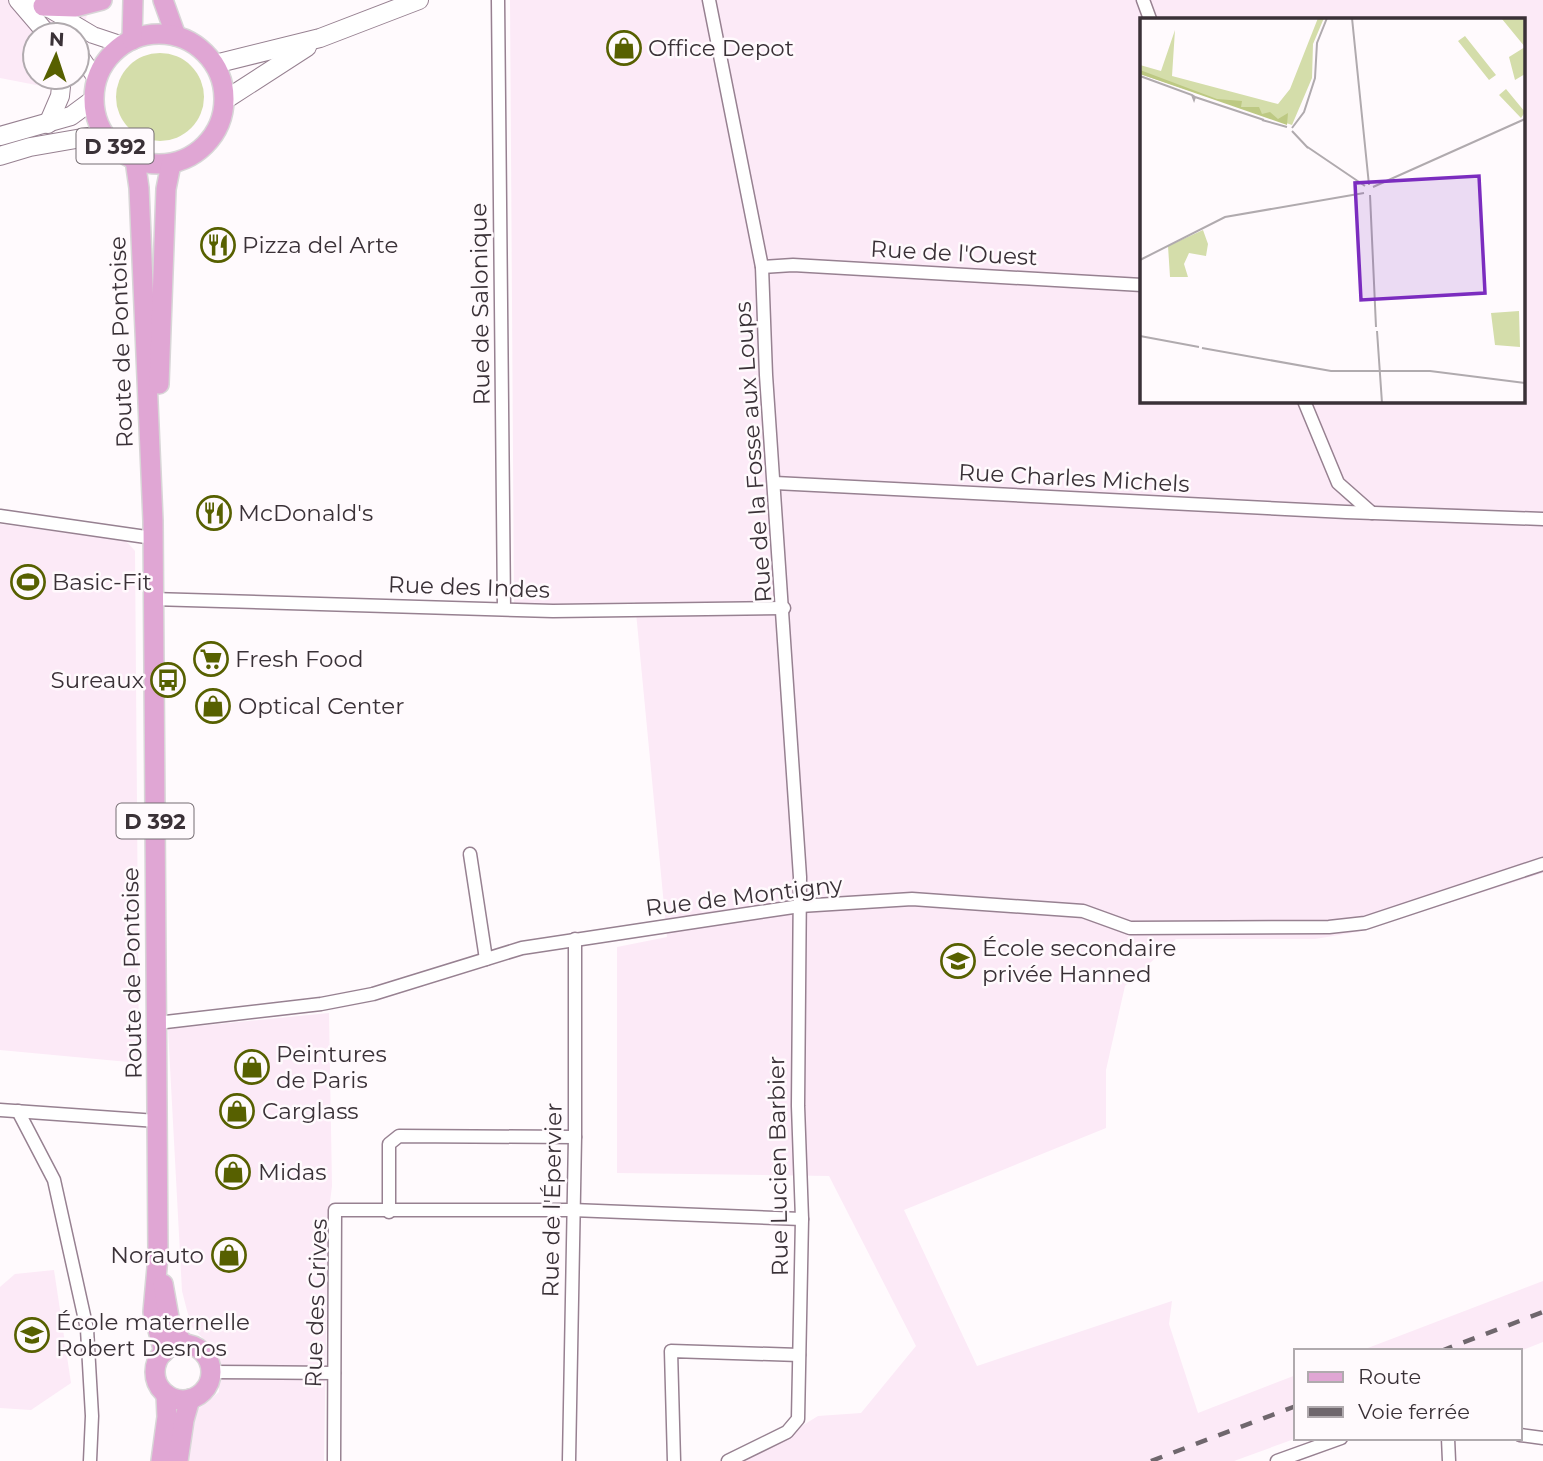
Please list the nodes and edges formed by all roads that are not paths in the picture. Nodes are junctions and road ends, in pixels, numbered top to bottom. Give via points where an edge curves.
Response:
1 (18, 0) edge
2 (102, 0) edge
3 (133, 0) edge
4 (163, 0) edge
5 (419, 0) edge
6 (498, 0) edge
7 (709, 0) edge
8 (1143, 0) edge
9 (43, 7) edge
10 (1150, 18) edge
11 (36, 21) edge
12 (54, 21) edge
13 (176, 36) junction
14 (320, 38) junction
15 (128, 42) junction
16 (215, 64) junction
17 (91, 80) edge
18 (96, 90) junction
19 (61, 91) edge
20 (225, 100) junction
21 (48, 124) junction
22 (104, 134) junction
23 (0, 136) edge
24 (0, 156) edge
25 (135, 160) junction
26 (171, 164) junction
27 (762, 267) junction
28 (1140, 285) edge
29 (1304, 402) edge
30 (775, 484) junction
31 (1372, 513) junction
32 (0, 516) edge
33 (1543, 519) edge
34 (153, 530) junction
35 (152, 599) junction
36 (783, 608) junction
37 (504, 609) junction
38 (470, 853) dead end
39 (1543, 864) edge
40 (800, 906) junction
41 (575, 939) junction
42 (486, 959) junction
43 (157, 1023) junction
44 (0, 1110) edge
45 (18, 1111) junction
46 (157, 1121) junction
47 (575, 1137) junction
48 (572, 1210) junction
49 (389, 1212) junction
50 (802, 1219) junction
51 (158, 1256) junction
52 (184, 1345) junction
53 (164, 1352) junction
54 (799, 1354) junction
55 (211, 1373) junction
56 (334, 1373) junction
57 (166, 1395) junction
58 (190, 1399) junction
59 (1522, 1435) edge
60 (1543, 1438) edge
61 (1335, 1440) edge
62 (1448, 1440) edge
63 (90, 1461) edge
64 (161, 1461) edge
65 (178, 1461) edge
66 (334, 1461) edge
67 (569, 1461) edge
68 (674, 1461) edge
69 (728, 1461) edge
70 (1277, 1461) edge
71 (1449, 1461) edge

1 - 11 main road
2 - 9 main road via 75,7
3 - 15 main road
4 - 13 main road
5 - 14 main road
6 - 37 street, Rue de Salonique
7 - 27 street, Rue de la Fosse aux Loups
8 - 10 street
9 - 12 street
9 - 15 street via 93,35
13 - 15 main road via 147,35
13 - 16 main road via 204,51
14 - 16 main road
14 - 20 main road
15 - 18 main road via 112,55
16 - 20 main road
17 - 18 street
18 - 21 main road via 71,116
18 - 22 main road, D 392
19 - 21 main road
20 - 26 main road, D 392 via 214,136 200,150
21 - 23 main road
22 - 24 main road
22 - 25 main road, D 392
25 - 26 main road, D 392
25 - 34 main road, Route de Pontoise / D 392
26 - 34 main road, Route de Pontoise / D 392 via 166,189
27 - 28 street, Rue de l'Ouest
27 - 30 street, Rue de la Fosse aux Loups
29 - 31 street via 1338,483
30 - 31 street, Rue Charles Michels
30 - 36 street, Rue de la Fosse aux Loups
31 - 33 street
32 - 34 street
34 - 35 main road, Route de Pontoise / D 392
35 - 37 street, Rue des Indes
35 - 43 main road, Route de Pontoise / D 392
36 - 37 street, Rue des Indes
36 - 40 street, Rue de la Fosse aux Loups
38 - 42 street
39 - 40 street, Rue de Montigny via 1365,923 1329,928 1130,928 1083,911 912,899
40 - 41 street, Rue de Montigny
40 - 50 street, Rue Lucien Barbier
41 - 42 street, Rue de Montigny
41 - 47 street, Rue de l'Épervier
42 - 43 street, Rue de Montigny via 373,994
43 - 46 main road, Route de Pontoise / D 392
44 - 45 street
45 - 46 street
45 - 63 street via 54,1180 88,1329
46 - 51 main road, Route de Pontoise / D 392
47 - 48 street, Rue de l'Épervier
47 - 49 street via 399,1136 389,1144
48 - 49 street, Rue des Grives
48 - 50 street, Rue des Grives
48 - 67 street, Rue de l'Épervier
49 - 56 street, Rue des Grives via 335,1210
50 - 54 street, Rue Lucien Barbier
51 - 52 main road, Route de Pontoise / D 392 via 170,1323
51 - 53 main road, Route de Pontoise / D 392 via 153,1312
52 - 53 main road
52 - 55 main road via 203,1353
53 - 57 main road via 155,1374
54 - 68 street via 671,1350
54 - 69 street, Rue Lucien Barbier via 798,1419 794,1426
55 - 56 street
55 - 58 main road via 201,1394
56 - 66 street, Rue des Grives
57 - 58 main road
57 - 64 main road
58 - 65 main road
59 - 60 street
61 - 70 street
62 - 71 street

